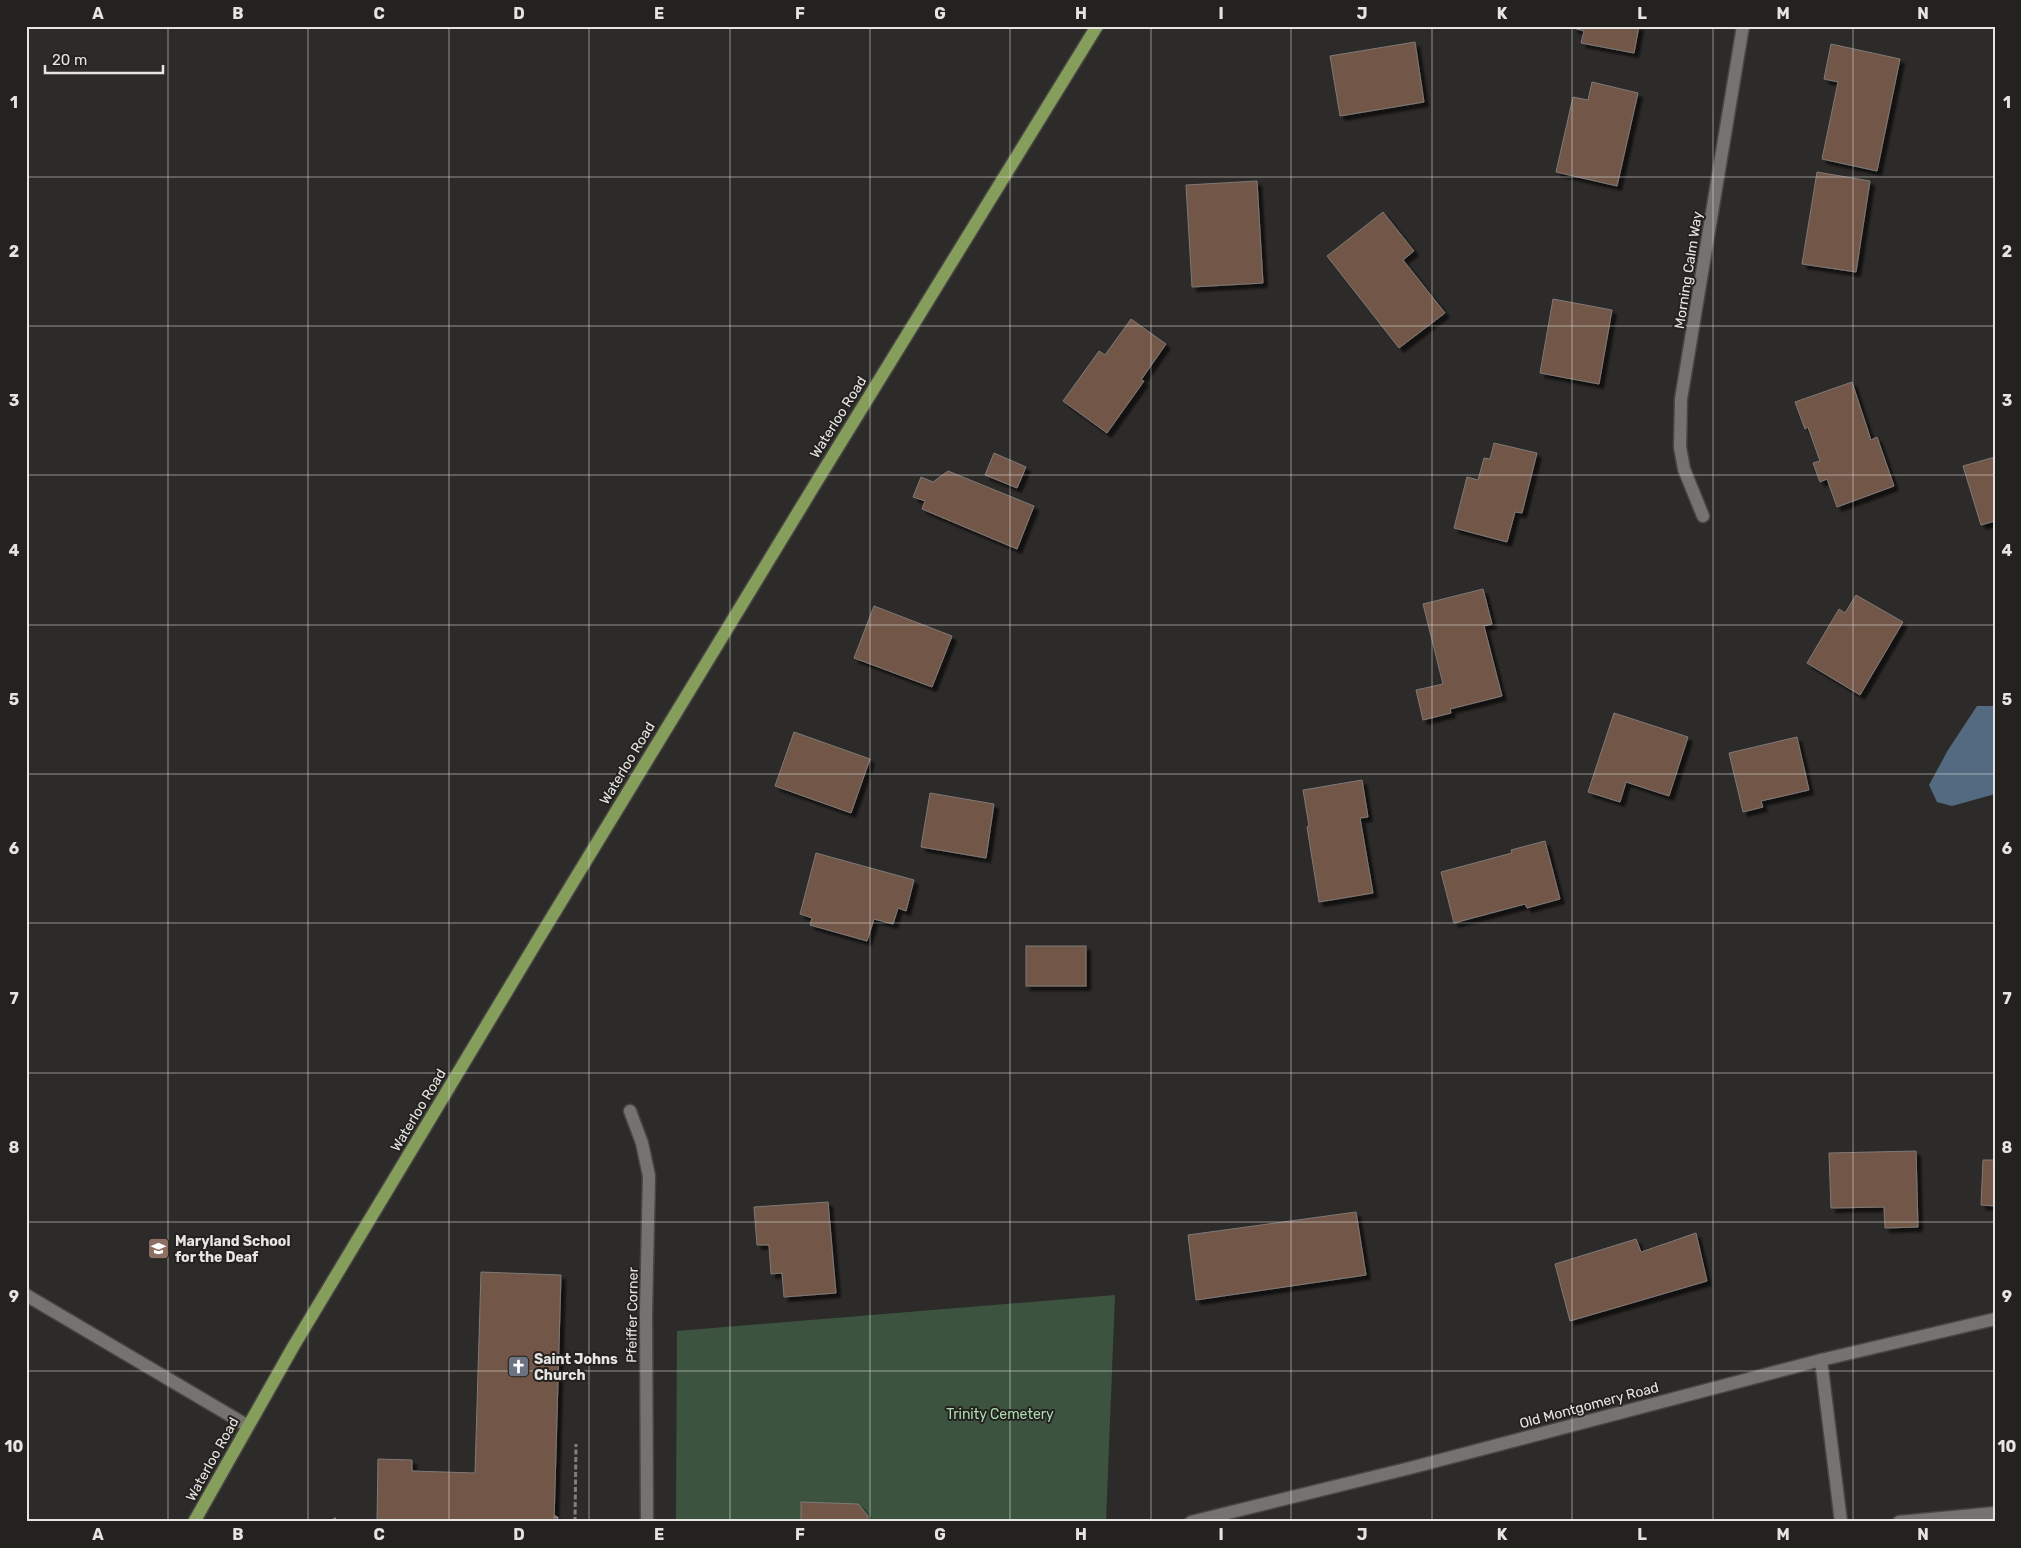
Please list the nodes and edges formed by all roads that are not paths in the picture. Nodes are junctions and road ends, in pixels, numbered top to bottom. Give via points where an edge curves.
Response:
1 (1097, 26) edge
2 (1743, 26) edge
3 (1703, 516) dead end
4 (630, 1111) dead end
5 (26, 1295) edge
6 (1995, 1319) edge
7 (1821, 1360) junction
8 (248, 1426) junction
9 (1995, 1513) edge
10 (194, 1522) edge
11 (647, 1522) edge
12 (1191, 1522) edge
13 (1841, 1522) edge
14 (1899, 1522) edge

1 - 8 main road, Waterloo Road via 546,926 292,1347
2 - 3 street, Morning Calm Way via 1682,399 1680,447 1684,468
4 - 11 street, Pfeiffer Corner via 649,1176
5 - 8 street
6 - 7 street, Old Montgomery Road
7 - 12 street, Old Montgomery Road
7 - 13 street
8 - 10 main road, Waterloo Road
9 - 14 street

